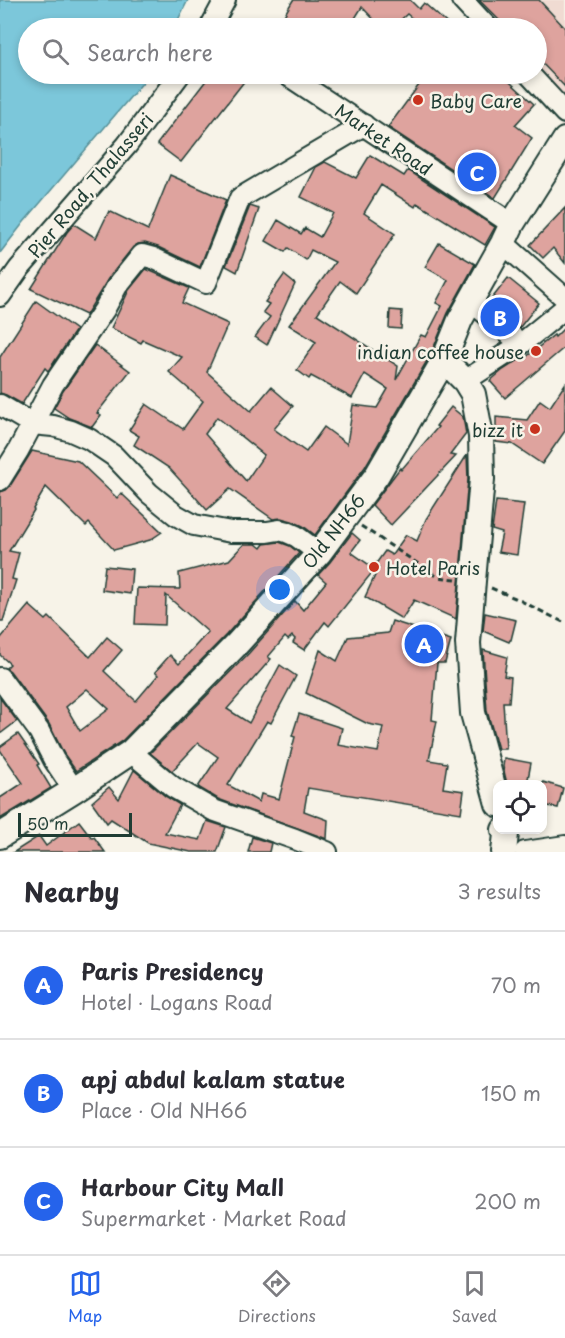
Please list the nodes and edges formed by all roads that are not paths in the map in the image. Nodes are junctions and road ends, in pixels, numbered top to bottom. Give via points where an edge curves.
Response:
1 (225, 0) edge
2 (462, 0) edge
3 (218, 18) edge
4 (479, 18) edge
5 (173, 84) edge
6 (301, 84) edge
7 (538, 84) edge
8 (565, 113) edge
9 (364, 125) junction
10 (565, 140) edge
11 (508, 233) junction
12 (0, 297) edge
13 (565, 298) edge
14 (471, 301) junction
15 (565, 308) edge
16 (521, 344) junction
17 (444, 360) junction
18 (465, 381) junction
19 (0, 405) edge
20 (32, 424) junction
21 (0, 480) edge
22 (319, 552) junction
23 (1, 680) edge
24 (131, 753) junction
25 (493, 786) edge
26 (74, 790) junction
27 (506, 834) edge
28 (0, 836) edge
29 (565, 846) edge
30 (327, 852) edge
31 (504, 852) edge
32 (525, 852) edge

1 - 3 street
2 - 4 street
5 - 12 street, Pier Road, Thalasseri via 127,145 19,269
6 - 9 street, Market Road
7 - 8 street
9 - 11 street, Market Road
9 - 20 street via 240,198 206,283 142,255 117,286
10 - 11 main road, Old NH66
11 - 13 street, Market Road
11 - 14 main road, Old NH66
14 - 16 street
14 - 17 main road, Old NH66
15 - 16 street
16 - 18 street
17 - 18 main road
17 - 22 main road, Old NH66 via 377,475
18 - 25 main road via 473,394 481,436 483,479 468,643 473,713
19 - 20 street
20 - 21 street
20 - 22 street via 53,426 89,439 114,456 176,515 195,525 231,532 279,530
22 - 24 main road, Old NH66
23 - 26 street via 39,731
24 - 26 main road, Old NH66
24 - 30 street via 173,787 213,810
26 - 28 main road, Old NH66
27 - 31 main road
29 - 32 street

